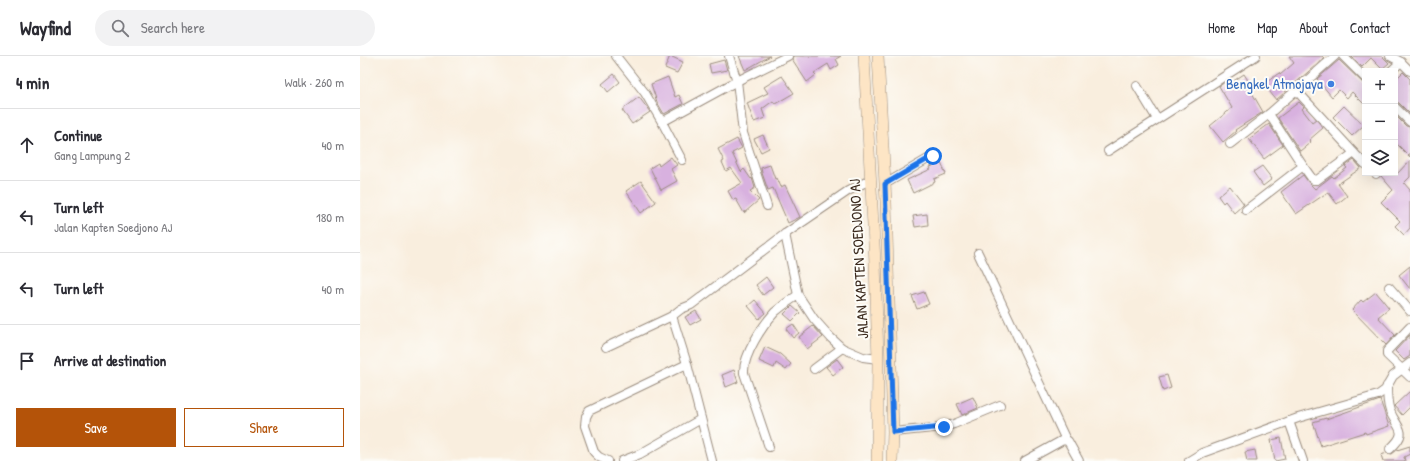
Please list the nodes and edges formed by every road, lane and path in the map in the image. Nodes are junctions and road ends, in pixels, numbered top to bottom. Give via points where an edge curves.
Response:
1 (616, 56) edge
2 (729, 56) edge
3 (788, 56) edge
4 (864, 56) edge
5 (878, 56) edge
6 (1256, 56) edge
7 (1335, 56) edge
8 (1343, 56) edge
9 (1390, 56) edge
10 (1401, 62) junction
11 (1395, 68) edge
12 (1410, 71) edge
13 (1362, 75) edge
14 (737, 81) junction
15 (1137, 86) dead end
16 (1297, 90) junction
17 (1398, 110) edge
18 (1269, 114) junction
19 (1157, 119) junction
20 (662, 122) junction
21 (1410, 122) edge
22 (1230, 144) dead end
23 (1108, 151) dead end
24 (1354, 153) junction
25 (933, 156) dead end
26 (682, 160) dead end
27 (1362, 161) edge
28 (1303, 166) junction
29 (870, 180) junction
30 (885, 184) junction
31 (886, 202) junction
32 (871, 204) junction
33 (767, 206) dead end
34 (1246, 210) dead end
35 (785, 234) junction
36 (978, 253) dead end
37 (1389, 287) dead end
38 (798, 295) junction
39 (1410, 311) edge
40 (672, 316) junction
41 (1410, 327) edge
42 (606, 347) dead end
43 (842, 348) junction
44 (878, 359) junction
45 (1410, 363) edge
46 (687, 364) junction
47 (814, 369) dead end
48 (1403, 369) junction
49 (1410, 378) edge
50 (1387, 386) junction
51 (1000, 405) dead end
52 (701, 419) junction
53 (1289, 421) junction
54 (893, 432) junction
55 (1066, 440) junction
56 (769, 447) dead end
57 (1390, 449) dead end
58 (608, 461) edge
59 (622, 461) edge
60 (712, 461) edge
61 (877, 461) edge
62 (892, 461) edge
63 (1025, 461) edge
64 (1079, 461) edge
65 (1188, 461) edge
66 (1304, 461) edge

1 - 20 street via 645,94
2 - 14 street
3 - 14 street
4 - 29 main road, JALAN KAPTEN SOEDJONO AJ
5 - 30 main road, JALAN KAPTEN SOEDJONO AJ
6 - 19 street
7 - 16 street
8 - 13 street
9 - 10 street
10 - 11 street
10 - 12 street
14 - 20 street
14 - 33 street via 743,133
15 - 19 street
16 - 18 street
16 - 24 street
17 - 21 street
18 - 22 street
18 - 28 street
19 - 23 street
20 - 26 street
24 - 27 street
24 - 28 street via 1317,180 1313,180
25 - 30 street
28 - 34 street
29 - 32 main road, JALAN KAPTEN SOEDJONO AJ
29 - 35 street via 848,190
30 - 31 main road, JALAN KAPTEN SOEDJONO AJ
31 - 32 main road
31 - 54 main road, JALAN KAPTEN SOEDJONO AJ
32 - 44 main road, JALAN KAPTEN SOEDJONO AJ
35 - 38 street
35 - 40 street via 696,302
36 - 55 street
37 - 39 street
38 - 43 street via 814,319
38 - 56 street via 782,306 771,318 757,337 745,363 744,373
40 - 42 street
40 - 46 street
41 - 48 street via 1387,353 1387,356
43 - 44 street via 863,357
43 - 47 street
44 - 61 main road, JALAN KAPTEN SOEDJONO AJ
45 - 48 street
46 - 52 street
46 - 58 street via 589,411 586,426 594,452
48 - 49 street
48 - 50 street
50 - 53 street via 1378,395
50 - 57 street via 1390,410 1401,432 1396,444
51 - 54 street via 944,427
52 - 59 street via 640,454
52 - 60 street
53 - 65 street via 1202,453
53 - 66 street
54 - 62 main road, JALAN KAPTEN SOEDJONO AJ
55 - 63 street
55 - 64 street

